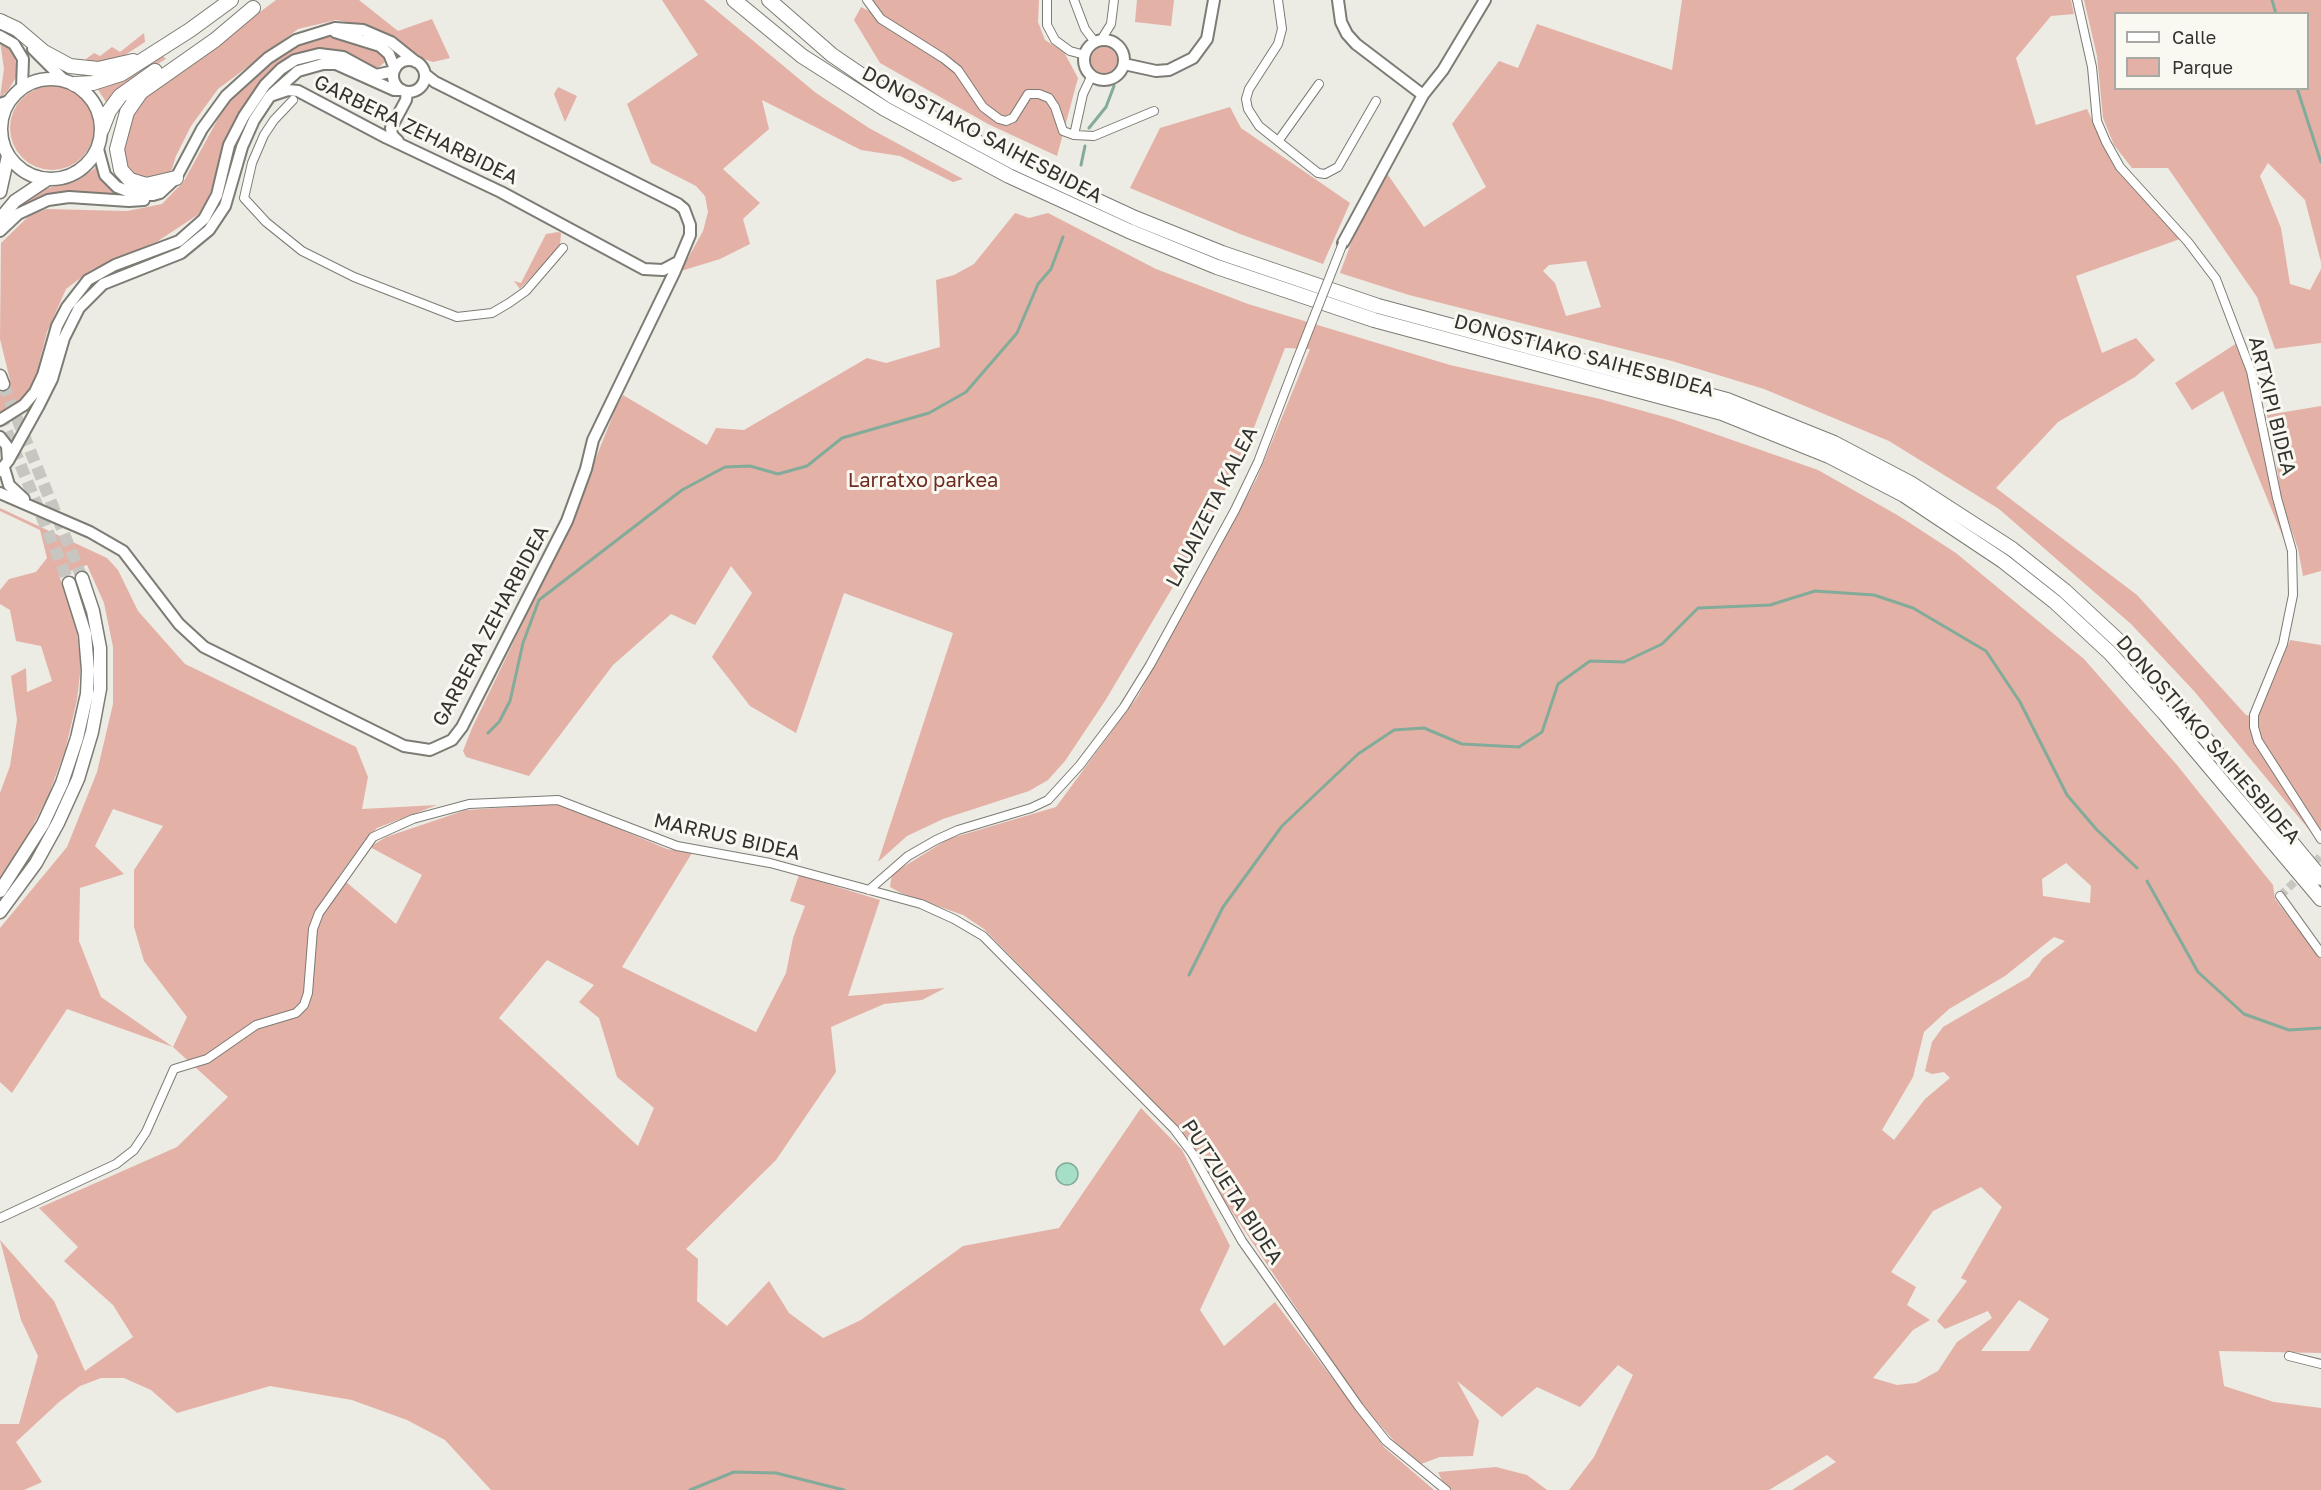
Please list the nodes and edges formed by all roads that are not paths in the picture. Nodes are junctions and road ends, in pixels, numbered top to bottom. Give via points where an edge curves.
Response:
1 (231, 0) edge
2 (734, 0) edge
3 (867, 0) edge
4 (1047, 0) edge
5 (1074, 0) edge
6 (1113, 0) edge
7 (1214, 0) edge
8 (1278, 0) edge
9 (1338, 0) edge
10 (1485, 0) edge
11 (2077, 0) edge
12 (255, 3) edge
13 (774, 3) edge
14 (0, 22) edge
15 (326, 30) junction
16 (0, 36) edge
17 (1098, 41) junction
18 (387, 52) junction
19 (1085, 55) junction
20 (147, 58) junction
21 (416, 62) junction
22 (1124, 64) junction
23 (358, 65) junction
24 (394, 70) junction
25 (426, 75) junction
26 (1092, 75) junction
27 (69, 82) junction
28 (1319, 84) dead end
29 (22, 88) junction
30 (404, 91) junction
31 (1423, 95) junction
32 (270, 96) junction
33 (293, 100) dead end
34 (1376, 101) dead end
35 (5, 102) edge
36 (1154, 111) dead end
37 (102, 129) junction
38 (1074, 135) junction
39 (1, 139) edge
40 (1280, 140) junction
41 (398, 141) junction
42 (98, 149) junction
43 (8, 156) junction
44 (176, 178) junction
45 (48, 179) junction
46 (0, 192) edge
47 (160, 193) junction
48 (0, 219) edge
49 (0, 231) edge
50 (1343, 243) joint
51 (564, 248) dead end
52 (676, 263) junction
53 (1, 418) edge
54 (0, 437) edge
55 (4, 467) edge
56 (0, 493) edge
57 (28, 503) junction
58 (82, 578) tunnel mouth
59 (69, 583) tunnel mouth
60 (2321, 839) edge
61 (885, 875) junction
62 (2321, 878) edge
63 (869, 890) junction
64 (0, 891) edge
65 (2280, 896) dead end
66 (897, 898) junction
67 (2321, 899) edge
68 (0, 912) edge
69 (2321, 953) edge
70 (0, 1218) edge
71 (2289, 1356) dead end
72 (2321, 1364) edge
73 (1446, 1490) edge

1 - 20 highway
2 - 67 highway, DONOSTIAKO SAIHESBIDEA via 802,56 885,109 1008,176 1129,231 1249,278 1374,320 1722,413 1828,456 1904,495 2003,561 2110,653
3 - 38 street via 881,20 958,70 983,107 999,119 1013,118 1028,94 1039,94 1049,98 1064,130
4 - 19 street via 1047,25 1055,40 1070,51
5 - 17 street via 1084,29
6 - 17 street via 1111,24
7 - 22 street via 1207,39 1193,58 1169,70
8 - 40 street via 1282,29 1278,44 1246,99 1252,118
9 - 31 street via 1347,34
10 - 31 street, LAUAIZETA KALEA via 1443,70
11 - 60 street, ARTXIPI BIDEA via 2092,67 2097,121 2106,142 2120,167 2216,279 2250,370 2292,551 2293,595 2283,644 2254,715 2254,727 2258,741
12 - 37 highway via 126,90 109,111
12 - 44 highway via 215,40 141,92 127,112 118,137 117,159 122,170 135,183 146,185
13 - 62 highway, DONOSTIAKO SAIHESBIDEA via 832,55 901,101 1016,163 1135,218 1222,254 1368,303 1727,400 1834,443 1911,483 2012,549 2121,643 2177,704
14 - 20 highway via 17,29 44,52 70,66 98,69
14 - 27 street via 18,33
15 - 18 street via 363,39
15 - 21 street, GARBERA ZEHARBIDEA via 373,32
15 - 44 street, GARBERA ZEHARBIDEA via 286,46 226,96 202,129
16 - 29 street via 14,44 23,59
17 - 19 street
17 - 22 street via 1118,46
18 - 23 street via 389,62 382,70
18 - 24 street, GARBERA ZEHARBIDEA
19 - 26 street
20 - 27 highway via 112,78
21 - 24 street via 405,60
21 - 25 street, GARBERA ZEHARBIDEA
22 - 26 street via 1111,78 1104,80
23 - 24 street via 380,76
23 - 53 street via 335,55 319,54 295,60 275,75 229,145 217,195 204,219 178,241 115,265 88,280 57,326 35,392 24,405
24 - 30 street, GARBERA ZEHARBIDEA via 394,82
25 - 30 street, GARBERA ZEHARBIDEA via 420,88
25 - 52 street, GARBERA ZEHARBIDEA via 678,204 684,209 690,235
26 - 38 street via 1083,94
27 - 29 main road via 39,80
27 - 37 main road via 94,103
28 - 40 street
29 - 35 main road
30 - 32 street via 345,67 323,64 298,71
30 - 41 street via 406,100 392,128
31 - 50 street, LAUAIZETA KALEA
32 - 41 street, GARBERA ZEHARBIDEA via 295,90
32 - 55 street via 242,147 225,206 214,226 181,253 103,284 80,308 64,338 51,379
33 - 51 street via 264,135 244,198 302,251 354,278 457,317 492,313 509,303 526,291
34 - 40 street via 1338,167 1325,174 1318,173
35 - 39 main road
36 - 38 street via 1094,136
37 - 42 main road
39 - 43 main road
41 - 52 street, GARBERA ZEHARBIDEA via 563,223 644,269 663,270
42 - 45 main road via 82,169 60,179
42 - 47 street via 105,175 117,187 138,195
43 - 45 main road via 30,175
43 - 46 main road
44 - 47 street, GARBERA ZEHARBIDEA
45 - 48 main road via 15,201
47 - 49 street via 137,201 69,197 48,200 18,214
50 - 61 street, LAUAIZETA KALEA, bridge via 1258,462 1124,707 1048,800 936,840
52 - 57 street, GARBERA ZEHARBIDEA via 593,440 561,534 462,727 442,747 417,750 404,746 204,647 179,624 133,561 114,544
54 - 55 street, GARBERA ZEHARBIDEA via 7,446
55 - 57 street, GARBERA ZEHARBIDEA via 9,485
56 - 57 street, GARBERA ZEHARBIDEA
58 - 68 main road via 100,648 100,689 92,732 58,823
59 - 64 main road via 85,634 87,694 62,783 43,824
61 - 63 street, LAUAIZETA KALEA
61 - 66 street via 885,886
63 - 66 street, PUTZUETA BIDEA
63 - 70 street, MARRUS BIDEA via 770,863 677,846 558,800 469,804 413,819 374,837 319,913 313,929 308,993 296,1013 256,1025 207,1059 174,1069 134,1150 116,1164
65 - 69 street
66 - 73 street, PUTZUETA BIDEA via 954,919 982,936 1173,1129 1192,1153 1242,1241 1353,1399 1386,1441
71 - 72 street

